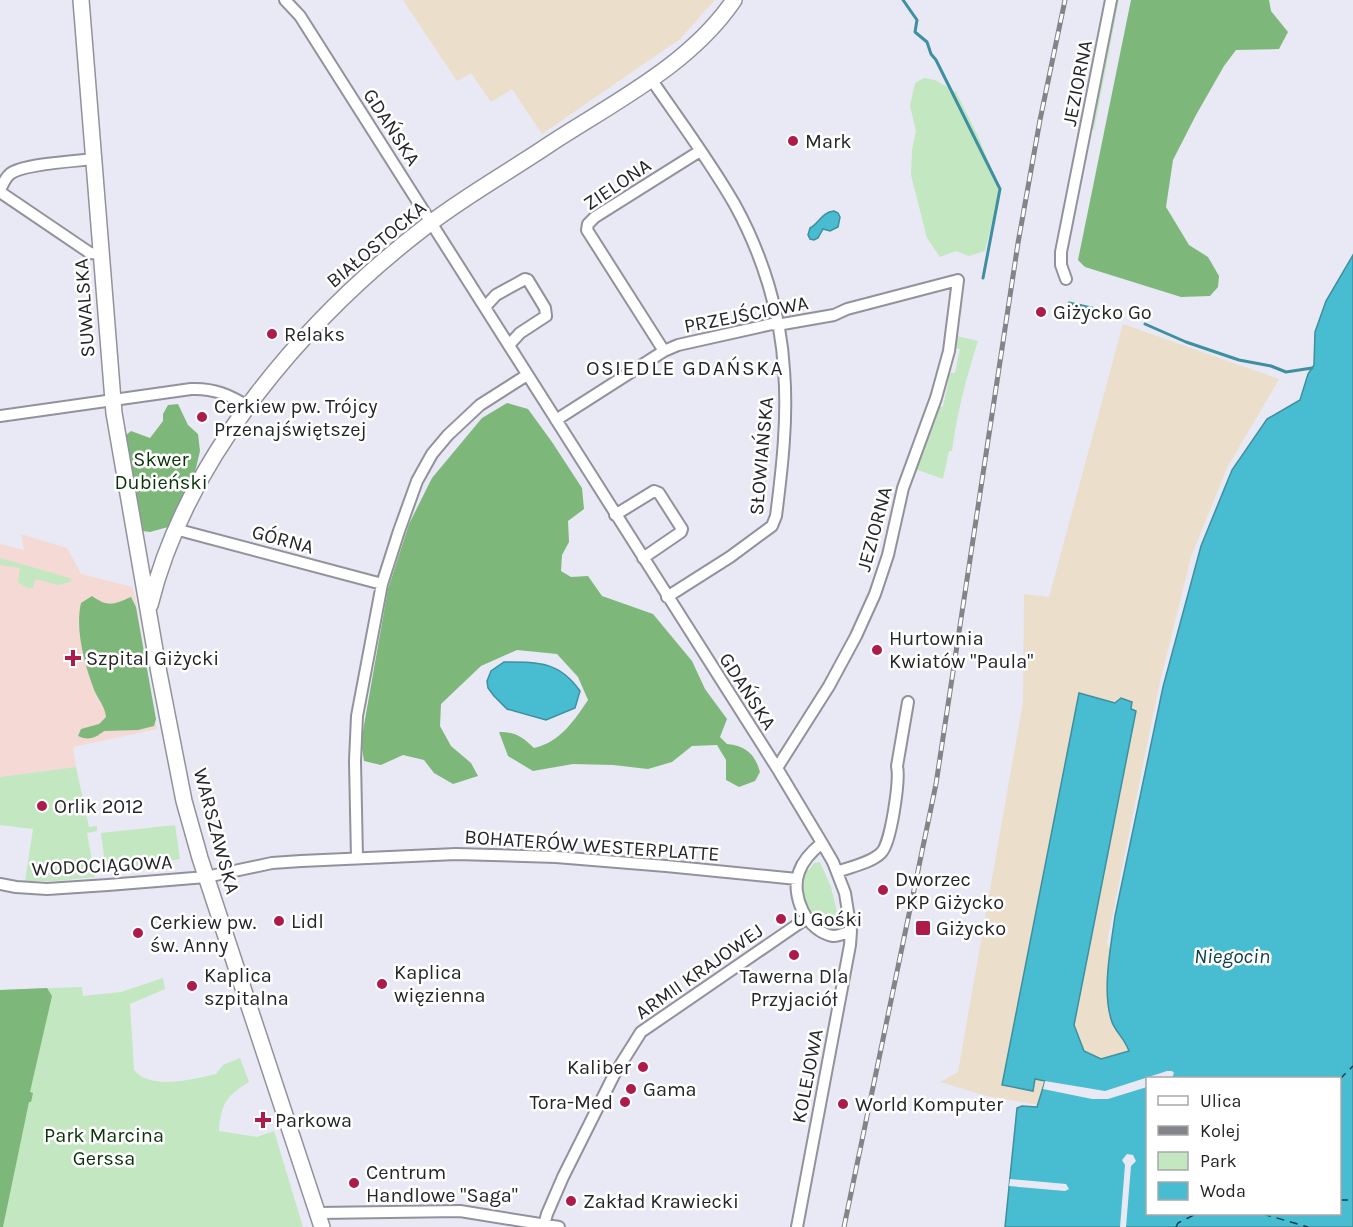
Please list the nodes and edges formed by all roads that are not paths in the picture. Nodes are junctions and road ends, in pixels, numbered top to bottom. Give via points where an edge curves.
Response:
1 (81, 0) edge
2 (285, 0) edge
3 (734, 0) edge
4 (1111, 0) edge
5 (651, 79) junction
6 (700, 151) junction
7 (94, 159) junction
8 (0, 191) edge
9 (431, 222) junction
10 (101, 254) junction
11 (1066, 279) dead end
12 (958, 280) joint
13 (485, 307) junction
14 (777, 325) junction
15 (509, 345) junction
16 (664, 351) junction
17 (527, 375) junction
18 (113, 400) junction
19 (249, 407) junction
20 (0, 416) edge
21 (556, 420) junction
22 (615, 515) junction
23 (175, 529) junction
24 (643, 558) junction
25 (382, 584) junction
26 (667, 597) junction
27 (148, 611) junction
28 (908, 702) dead end
29 (777, 768) junction
30 (822, 843) junction
31 (357, 858) junction
32 (837, 872) junction
33 (206, 877) junction
34 (797, 879) junction
35 (0, 884) edge
36 (807, 918) junction
37 (851, 931) junction
38 (321, 1220) edge
39 (505, 1222) edge
40 (544, 1225) junction
41 (559, 1227) edge
42 (797, 1227) edge

1 - 7 street, SUWALSKA
2 - 9 street, GDAŃSKA via 300,16
3 - 5 street, BIAŁOSTOCKA via 700,39
4 - 11 street, JEZIORNA via 1061,252
5 - 6 street, SŁOWIAŃSKA
5 - 9 street, BIAŁOSTOCKA
6 - 14 street, SŁOWIAŃSKA via 746,228 765,274
6 - 16 street, ZIELONA via 588,224 587,230
7 - 8 street via 12,172
7 - 10 street, SUWALSKA
8 - 10 street via 90,253
9 - 13 street, GDAŃSKA
9 - 19 street, BIAŁOSTOCKA via 312,329
10 - 18 street, SUWALSKA
12 - 14 street, PRZEJŚCIOWA via 834,315
12 - 29 street, JEZIORNA via 949,351 903,488 875,594 829,686
13 - 15 street, GDAŃSKA
13 - 15 street via 496,295 528,280 546,316
14 - 16 street, PRZEJŚCIOWA via 715,336
14 - 26 street, SŁOWIAŃSKA via 785,372 785,408 772,526
15 - 17 street, GDAŃSKA
16 - 21 street, PRZEJŚCIOWA
17 - 21 street, GDAŃSKA
17 - 25 street via 480,405 432,454 417,482
18 - 19 street via 203,388 223,392
18 - 20 street
18 - 27 street, SUWALSKA
19 - 23 street, BIAŁOSTOCKA via 192,492
21 - 22 street, GDAŃSKA
22 - 24 street, GDAŃSKA
22 - 24 street via 654,491 659,492 682,529
23 - 25 street, GÓRNA
23 - 27 street, BIAŁOSTOCKA
24 - 26 street, GDAŃSKA
25 - 31 street via 355,739
26 - 29 street, GDAŃSKA
27 - 33 street, WARSZAWSKA via 184,801
28 - 32 street via 897,766 898,789 885,848 875,857
29 - 30 street, GDAŃSKA
30 - 32 street, GDAŃSKA
30 - 34 street via 804,862
31 - 33 street, BOHATERÓW WESTERPLATTE via 272,863
31 - 34 street, BOHATERÓW WESTERPLATTE via 456,854 556,857
32 - 37 street, KOLEJOWA
33 - 35 street, WODOCIĄGOWA via 47,889
33 - 38 street, WARSZAWSKA
34 - 36 street via 796,893
36 - 37 street via 834,936
36 - 40 street, ARMII KRAJOWEJ via 640,1032 563,1177
37 - 42 street, KOLEJOWA
38 - 39 street via 460,1211
39 - 40 street
40 - 41 street

